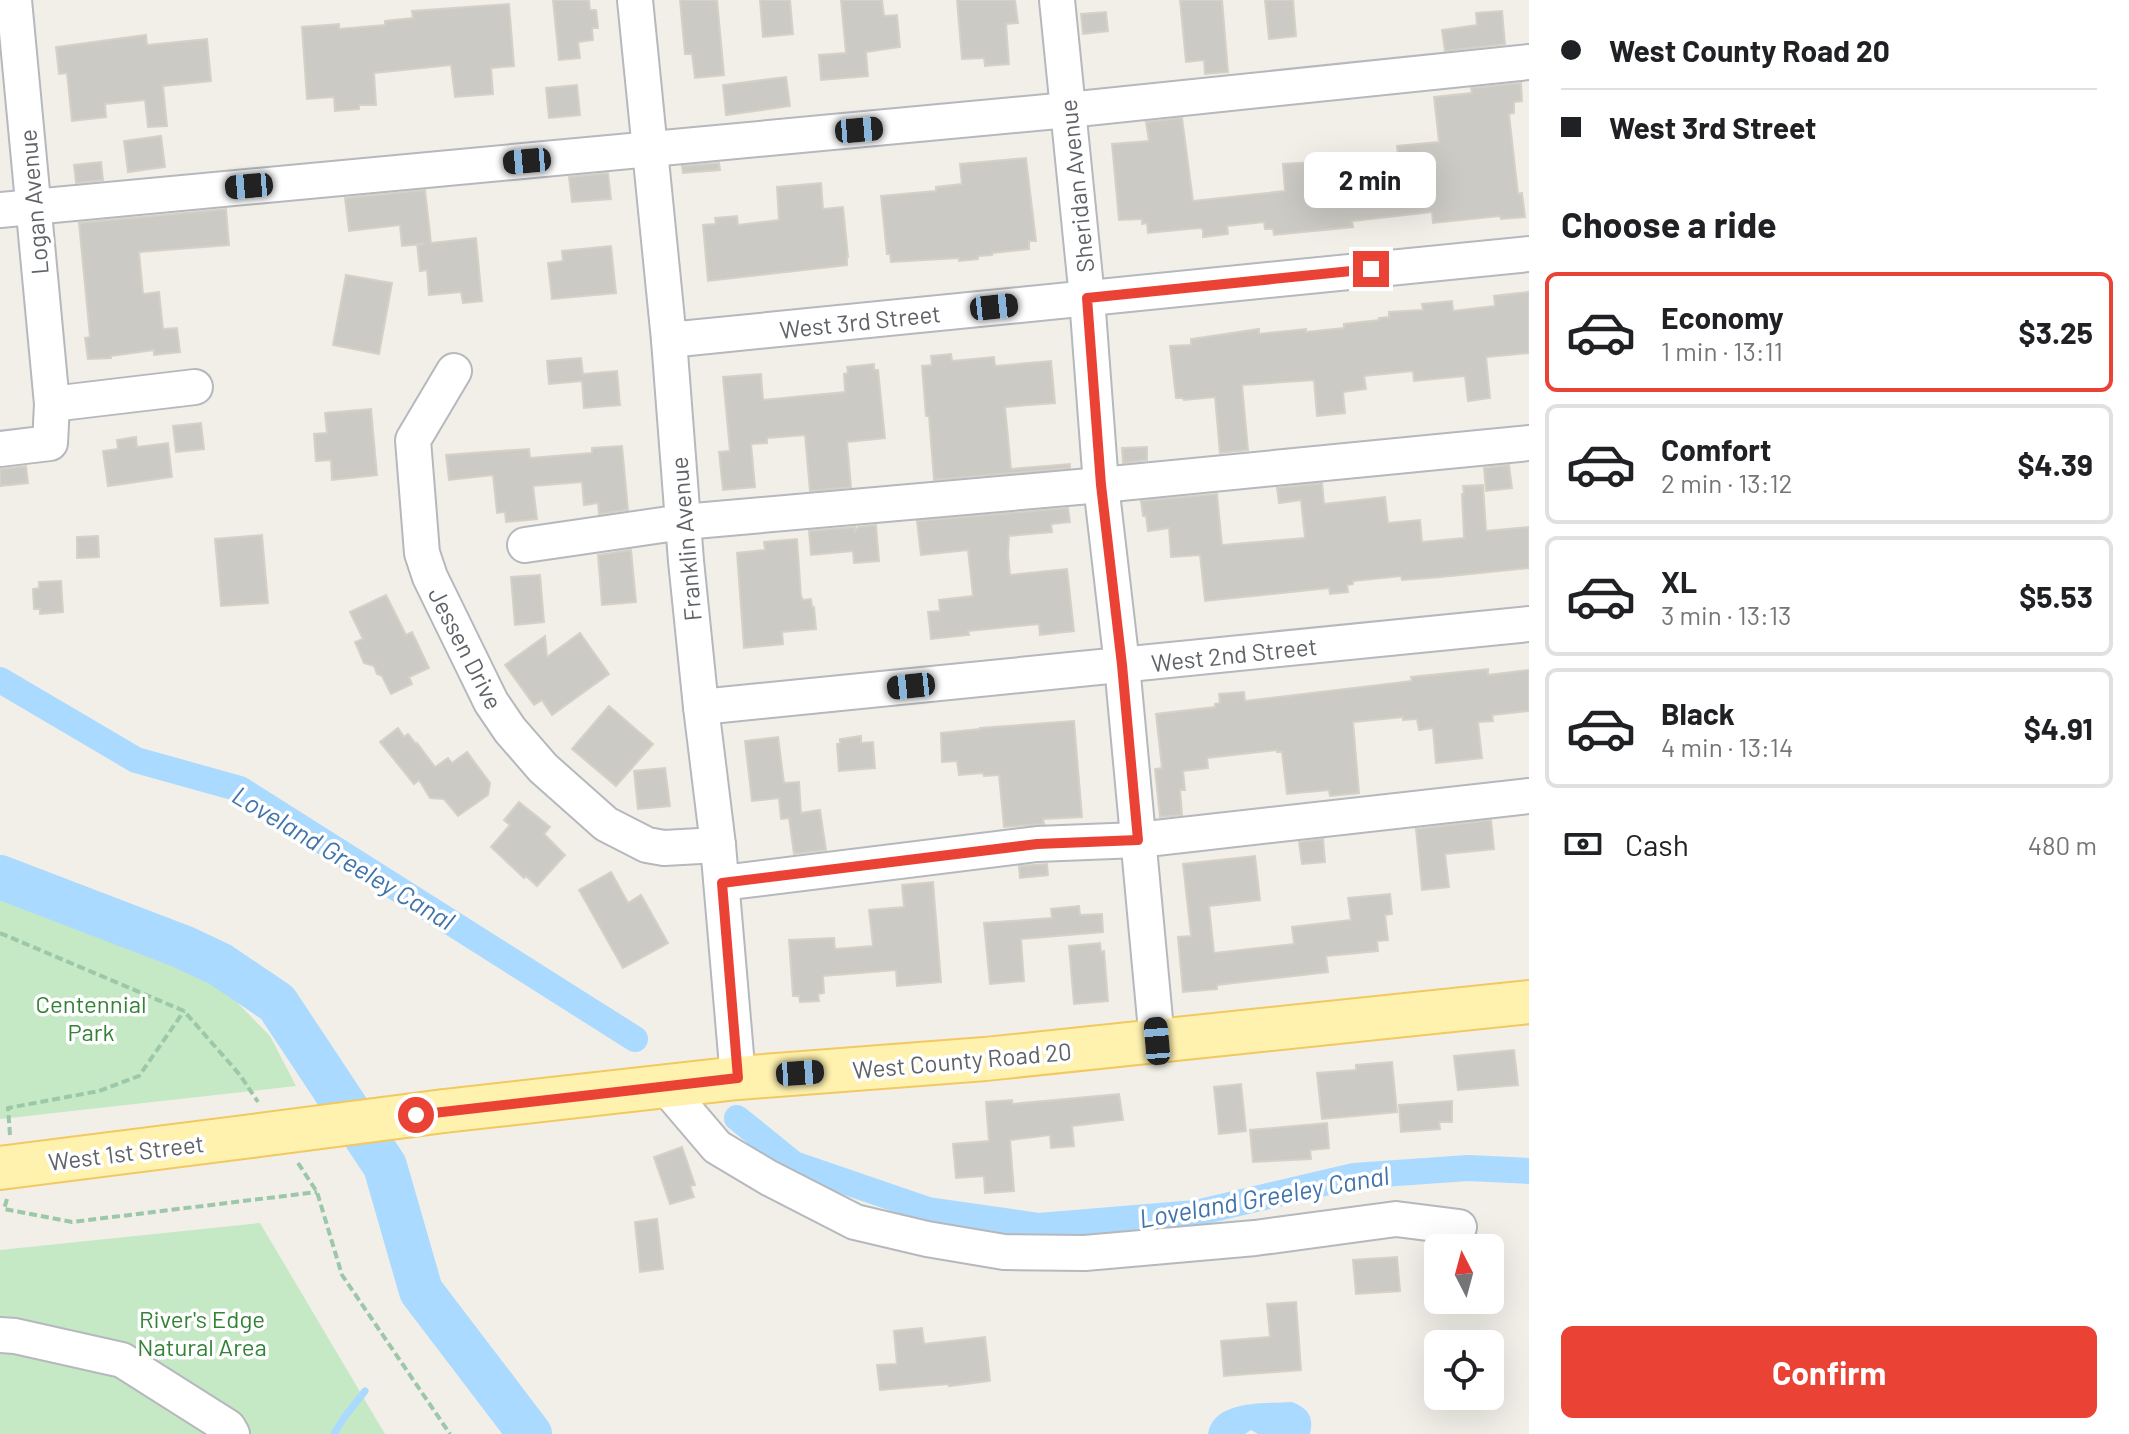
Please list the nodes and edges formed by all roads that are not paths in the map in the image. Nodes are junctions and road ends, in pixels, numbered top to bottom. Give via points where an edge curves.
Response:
1 (635, 0) edge
2 (1057, 0) edge
3 (18, 2) edge
4 (1529, 62) edge
5 (1068, 110) junction
6 (650, 149) junction
7 (34, 206) junction
8 (0, 210) edge
9 (1529, 254) edge
10 (1087, 298) junction
11 (669, 340) junction
12 (454, 371) dead end
13 (195, 387) dead end
14 (52, 404) junction
15 (1529, 443) edge
16 (0, 449) edge
17 (1101, 485) junction
18 (683, 522) junction
19 (525, 545) dead end
20 (1529, 624) edge
21 (1122, 665) junction
22 (701, 707) junction
23 (1529, 796) edge
24 (1138, 840) junction
25 (718, 845) junction
26 (722, 883) junction
27 (1529, 1002) edge
28 (1157, 1041) junction
29 (738, 1078) junction
30 (665, 1086) junction
31 (252, 1136) joint
32 (0, 1168) edge
33 (1459, 1227) dead end
34 (0, 1335) edge
35 (232, 1434) edge

1 - 6 street, Franklin Avenue
2 - 5 street, Sheridan Avenue
3 - 7 street, Logan Avenue
4 - 5 street
5 - 6 street
5 - 10 street, Sheridan Avenue
6 - 7 street
6 - 11 street, Franklin Avenue
7 - 8 street
7 - 14 street, Logan Avenue
9 - 10 street, West 3rd Street
10 - 11 street, West 3rd Street
10 - 17 street, Sheridan Avenue
11 - 18 street, Franklin Avenue
12 - 25 street, Jessen Drive via 413,440 422,553 491,702 543,768 606,824 647,845
13 - 14 street
14 - 16 street via 50,443
15 - 17 street
17 - 18 street
17 - 21 street, Sheridan Avenue
18 - 19 street
18 - 22 street, Franklin Avenue
20 - 21 street, West 2nd Street
21 - 22 street, West 2nd Street
21 - 24 street, Sheridan Avenue
22 - 25 street, Franklin Avenue
23 - 24 street
24 - 26 street via 1037,844
24 - 28 street, Sheridan Avenue
25 - 26 street, Franklin Avenue
26 - 29 street, Franklin Avenue
27 - 28 main road, West County Road 20
28 - 29 main road, West County Road 20
29 - 30 main road, West County Road 20
30 - 31 main road, West County Road 20, bridge
30 - 33 street via 717,1147 769,1178 855,1222 927,1239 1004,1252 1085,1253 1396,1219
31 - 32 main road, West 1st Street
34 - 35 street via 122,1360

